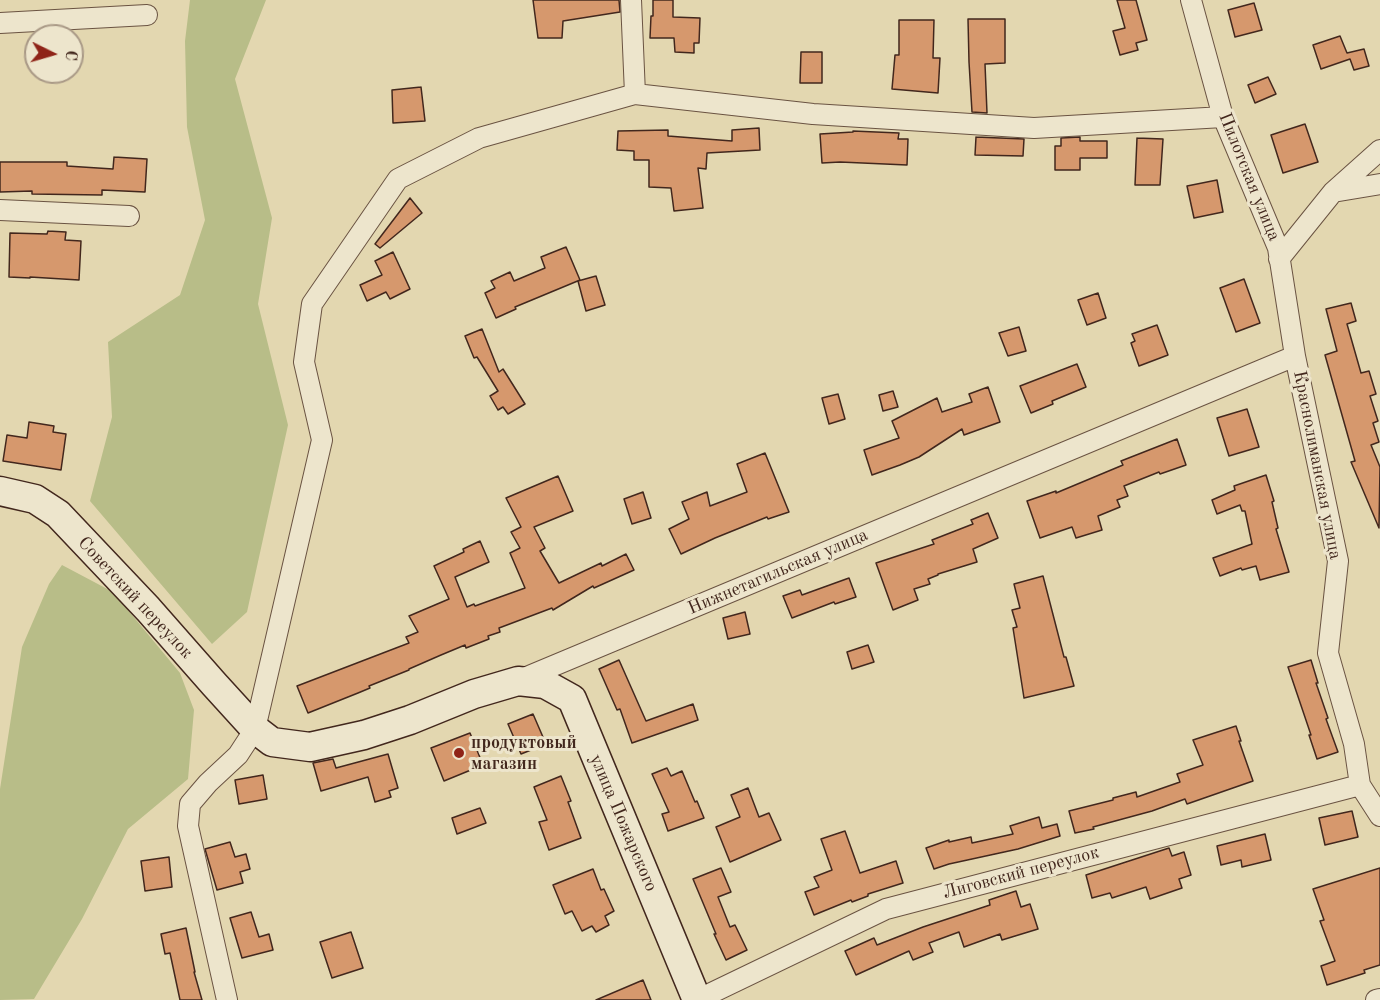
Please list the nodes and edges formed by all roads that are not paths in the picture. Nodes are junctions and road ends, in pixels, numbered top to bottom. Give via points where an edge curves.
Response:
1 (631, 0) edge
2 (1191, 0) edge
3 (147, 15) dead end
4 (0, 23) edge
5 (634, 94) junction
6 (1223, 117) junction
7 (1380, 150) edge
8 (1380, 184) edge
9 (1333, 192) junction
10 (0, 210) edge
11 (129, 216) dead end
12 (1279, 259) junction
13 (1294, 356) junction
14 (0, 491) edge
15 (518, 681) junction
16 (255, 729) junction
17 (1360, 785) junction
18 (1380, 816) edge
19 (227, 1000) edge
20 (697, 1000) edge

1 - 5 street
2 - 6 street, Пилотская улица
3 - 4 street
5 - 6 street via 813,114 1034,128
5 - 16 street via 479,138 398,179 312,304 304,362 322,440
6 - 12 street, Пилотская улица via 1278,248
7 - 9 street
8 - 9 street
9 - 12 street
10 - 11 street
12 - 13 street, Пилотская улица
13 - 15 street, Нижнетагильская улица
13 - 17 street, Краснолиманская улица via 1338,561 1328,653 1354,744
14 - 16 street, Советский переулок via 35,500 58,514
15 - 16 street, Нижнетагильская улица via 364,735 310,747 272,742
15 - 20 street, улица Пожарского via 545,684 572,699
16 - 19 street via 238,755 190,804 188,826
17 - 18 street, Краснолиманская улица
17 - 20 street, Лиговский переулок via 886,909

